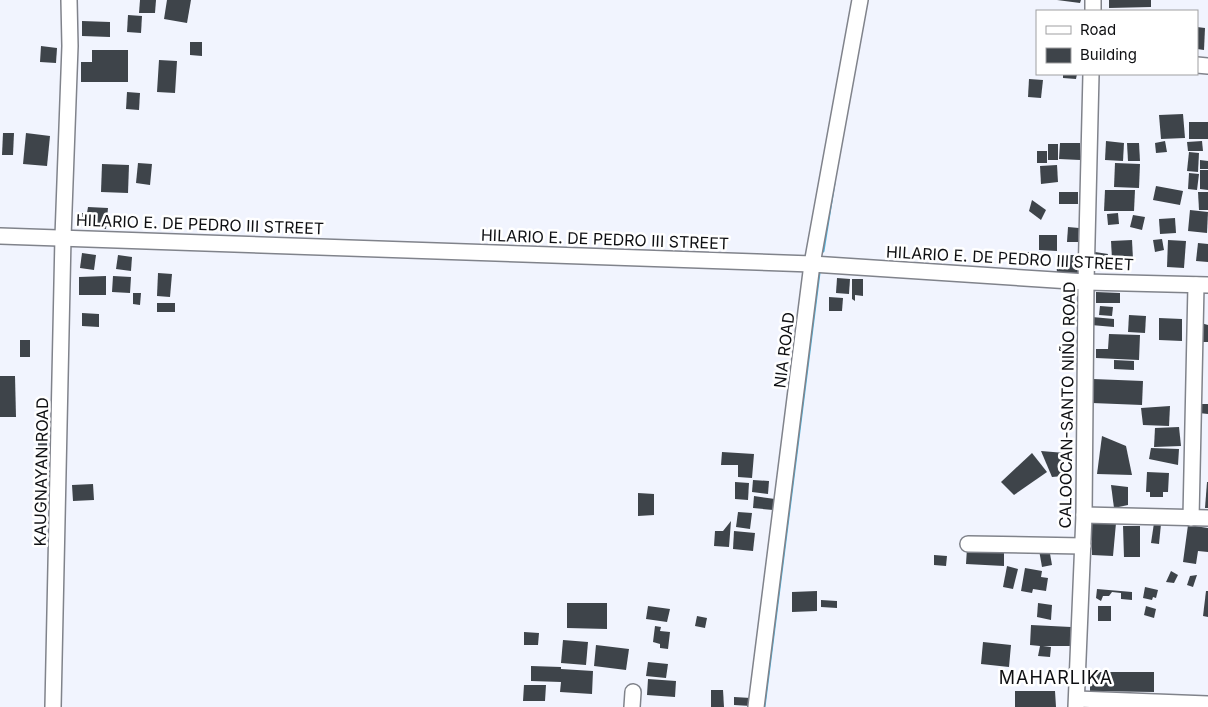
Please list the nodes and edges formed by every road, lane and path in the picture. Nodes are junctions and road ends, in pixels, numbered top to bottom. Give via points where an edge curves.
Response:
1 (70, 0) edge
2 (860, 0) edge
3 (1091, 75) edge
4 (0, 236) edge
5 (63, 237) junction
6 (812, 264) junction
7 (1086, 282) junction
8 (1202, 285) edge
9 (1084, 515) junction
10 (1191, 518) junction
11 (1208, 518) edge
12 (968, 544) dead end
13 (1083, 546) junction
14 (1077, 703) edge
15 (1208, 704) edge
16 (53, 707) edge
17 (756, 707) edge

1 - 5 street, KAUGNAYAN ROAD
2 - 6 street, NIA ROAD
3 - 7 street, CALOOCAN-SANTO NIÑO ROAD
4 - 5 street, HILARIO E. DE PEDRO III STREET
5 - 6 street, HILARIO E. DE PEDRO III STREET
5 - 16 street, KAUGNAYAN ROAD
6 - 7 street, HILARIO E. DE PEDRO III STREET
6 - 17 street, NIA ROAD
7 - 8 street, HILARIO E. DE PEDRO III STREET
7 - 9 street, CALOOCAN-SANTO NIÑO ROAD
8 - 10 street
9 - 10 street
9 - 13 street, CALOOCAN-SANTO NIÑO ROAD
10 - 11 street
12 - 13 street
13 - 14 street, CALOOCAN-SANTO NIÑO ROAD
14 - 15 street

